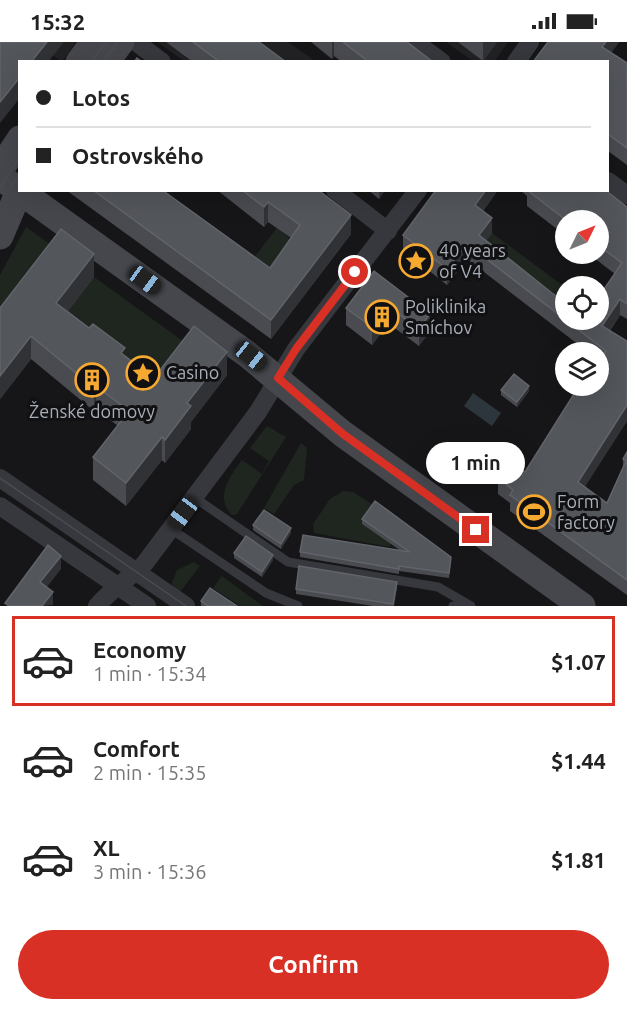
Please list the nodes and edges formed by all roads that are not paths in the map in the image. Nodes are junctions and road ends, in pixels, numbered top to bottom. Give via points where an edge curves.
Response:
1 (94, 42) edge
2 (121, 42) edge
3 (136, 42) edge
4 (415, 42) edge
5 (530, 42) edge
6 (80, 60) edge
7 (108, 60) edge
8 (159, 60) edge
9 (439, 60) edge
10 (517, 60) edge
11 (18, 149) edge
12 (609, 182) edge
13 (11, 184) edge
14 (22, 192) edge
15 (338, 192) edge
16 (417, 192) edge
17 (627, 195) edge
18 (388, 231) junction
19 (0, 236) edge
20 (278, 378) junction
21 (0, 478) edge
22 (195, 498) junction
23 (0, 506) edge
24 (171, 529) junction
25 (136, 572) junction
26 (119, 586) junction
27 (183, 601) edge
28 (575, 603) edge
29 (147, 604) edge
30 (97, 606) edge
31 (298, 606) edge
32 (453, 606) edge
33 (470, 606) edge

1 - 6 main road
2 - 7 main road
3 - 8 street
4 - 9 street
5 - 10 street
11 - 13 main road
12 - 17 street
13 - 19 main road
14 - 20 main road
15 - 18 street
16 - 18 street
18 - 20 street
20 - 22 street
20 - 28 main road via 343,434
21 - 25 street
22 - 24 street
22 - 33 lane via 288,562 438,587
23 - 26 street
24 - 25 street
24 - 31 lane via 266,593
25 - 26 street
25 - 27 street
26 - 29 street
26 - 30 street
32 - 33 lane

